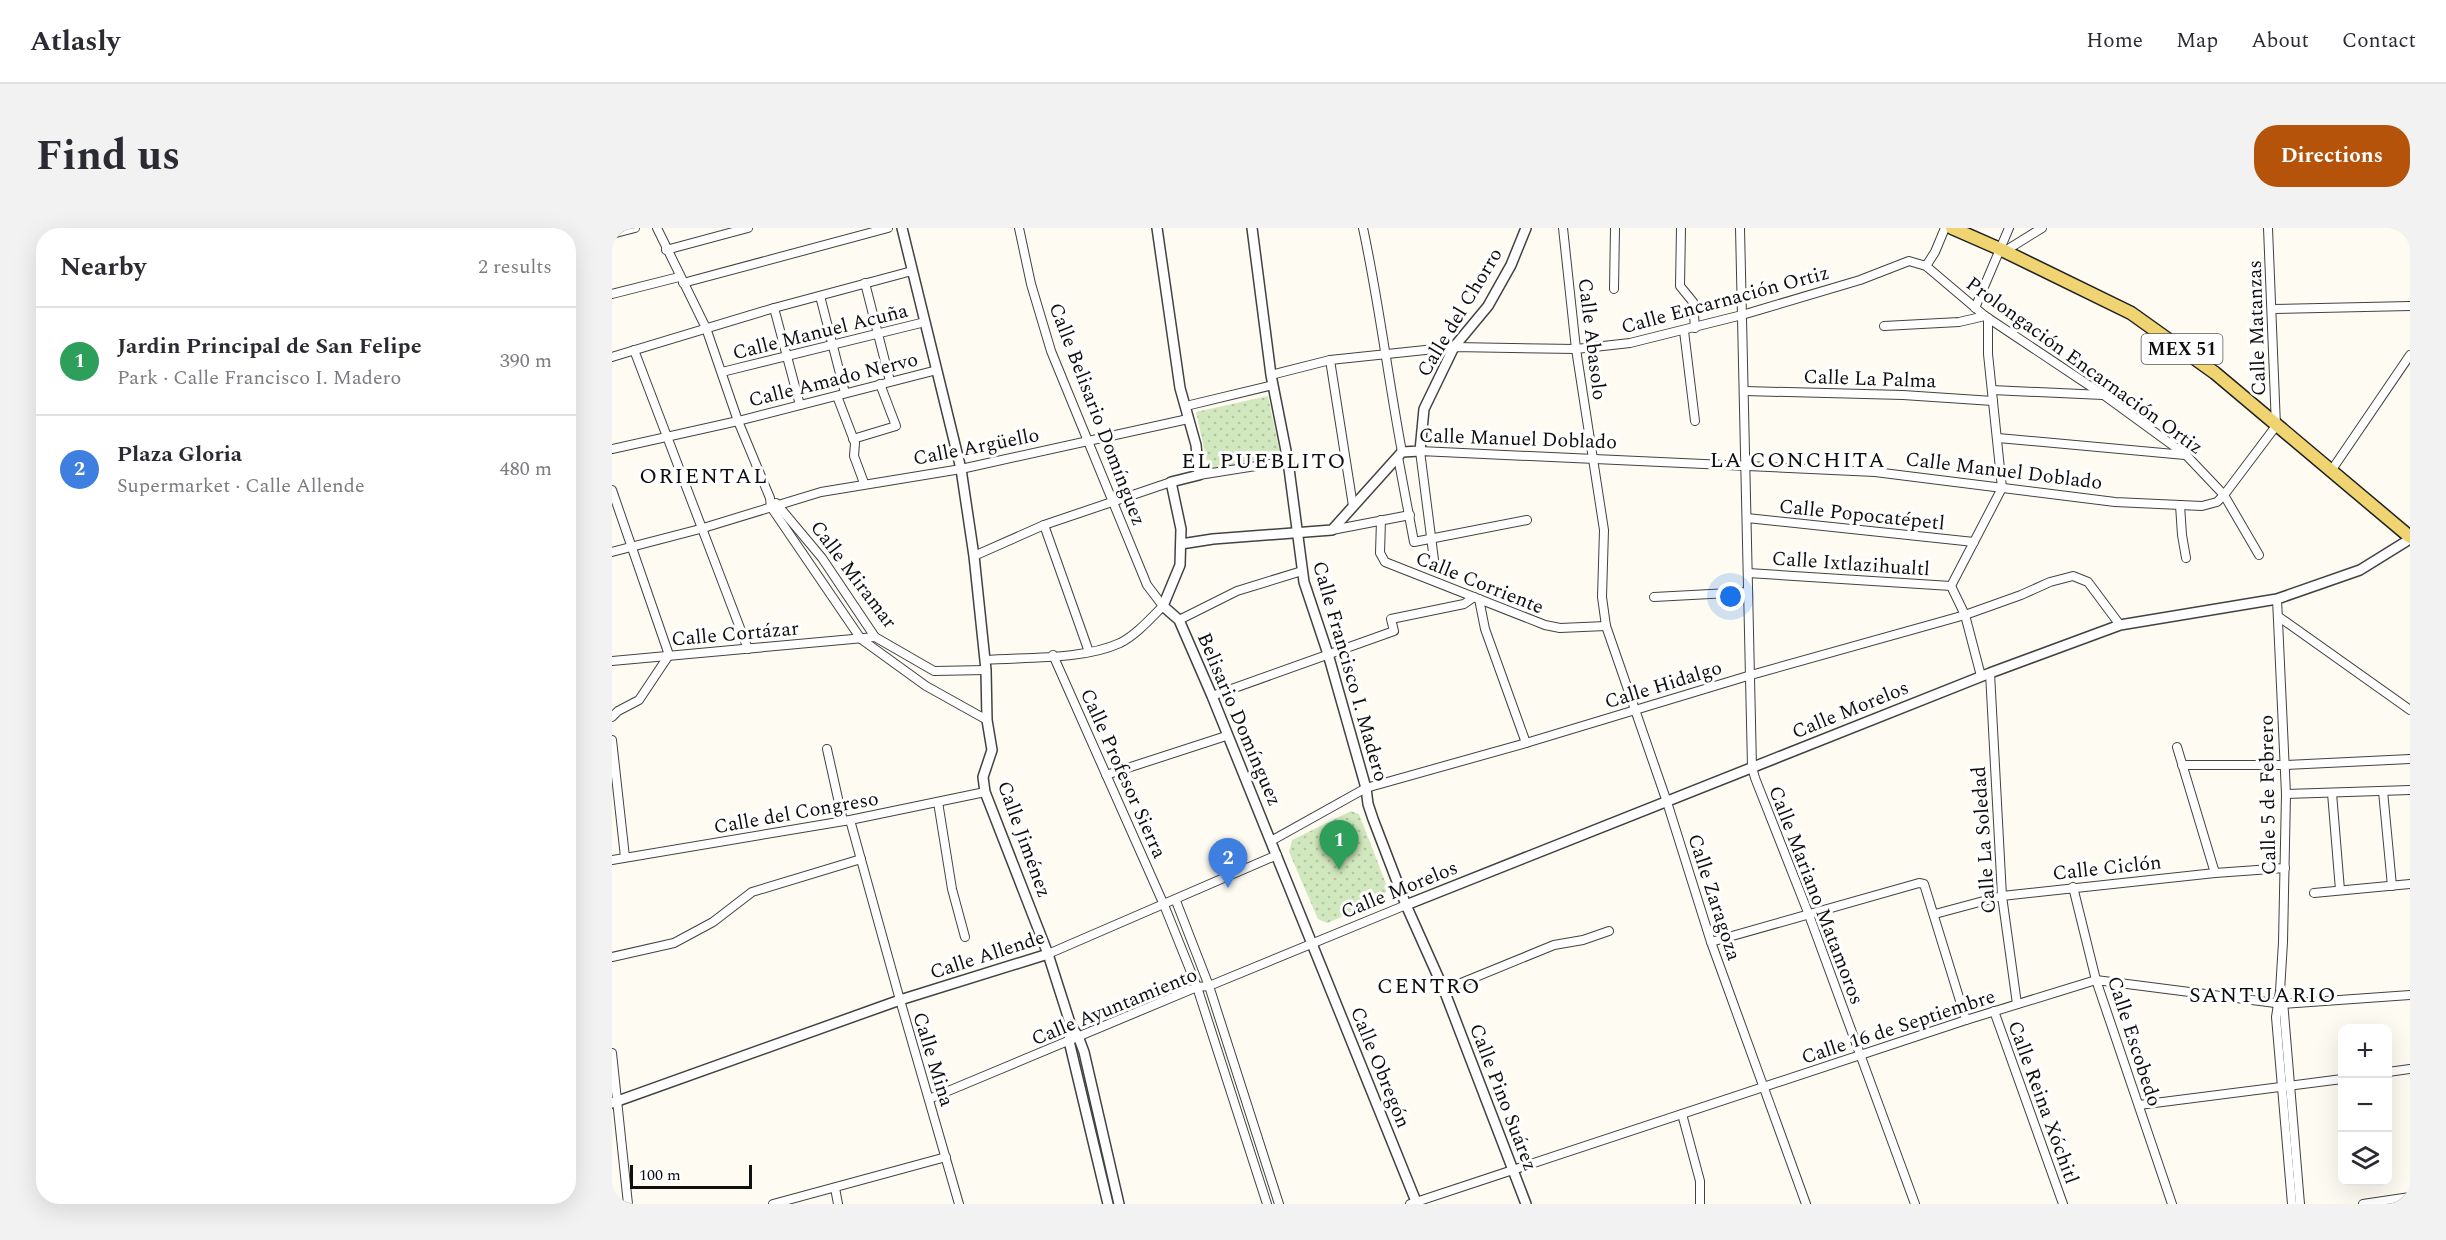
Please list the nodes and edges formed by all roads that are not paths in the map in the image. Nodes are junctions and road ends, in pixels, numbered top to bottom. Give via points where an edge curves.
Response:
1 (635, 228) edge
2 (657, 228) edge
3 (748, 228) edge
4 (888, 228) edge
5 (902, 228) edge
6 (1019, 228) edge
7 (1157, 228) edge
8 (1252, 228) edge
9 (1363, 228) edge
10 (1526, 228) edge
11 (1563, 228) edge
12 (1615, 228) edge
13 (1681, 228) edge
14 (1740, 228) edge
15 (1945, 228) edge
16 (1952, 228) edge
17 (2009, 228) edge
18 (2042, 228) edge
19 (2268, 228) edge
20 (612, 234) edge
21 (666, 250) junction
22 (2003, 250) junction
23 (1926, 266) junction
24 (912, 271) junction
25 (681, 280) junction
26 (865, 283) junction
27 (1614, 289) dead end
28 (612, 294) edge
29 (820, 296) junction
30 (2410, 306) edge
31 (774, 308) junction
32 (1975, 308) junction
33 (2272, 309) junction
34 (1742, 315) junction
35 (1987, 317) junction
36 (925, 322) junction
37 (1884, 326) dead end
38 (706, 328) junction
39 (1695, 328) junction
40 (1684, 331) junction
41 (878, 333) junction
42 (834, 344) junction
43 (1454, 347) junction
44 (634, 350) junction
45 (1576, 350) junction
46 (1384, 354) junction
47 (2410, 355) edge
48 (788, 356) junction
49 (612, 357) edge
50 (1330, 360) junction
51 (937, 370) junction
52 (722, 372) junction
53 (1272, 380) junction
54 (890, 381) junction
55 (879, 384) junction
56 (1992, 390) junction
57 (1745, 391) junction
58 (841, 395) junction
59 (2105, 396) junction
60 (1993, 401) junction
61 (800, 405) junction
62 (1186, 406) junction
63 (1188, 419) junction
64 (738, 421) junction
65 (1695, 421) dead end
66 (2276, 426) junction
67 (665, 436) junction
68 (853, 438) junction
69 (1998, 438) junction
70 (1086, 440) junction
71 (612, 449) edge
72 (1420, 451) junction
73 (1400, 454) junction
74 (2186, 455) junction
75 (1593, 458) junction
76 (1288, 461) junction
77 (1747, 465) junction
78 (961, 469) junction
79 (2331, 471) junction
80 (1199, 475) junction
81 (1171, 482) junction
82 (864, 483) junction
83 (2002, 488) junction
84 (612, 490) edge
85 (2224, 495) junction
86 (1112, 500) junction
87 (2180, 505) junction
88 (775, 506) junction
89 (1353, 506) junction
90 (1410, 515) junction
91 (1747, 518) junction
92 (1382, 520) junction
93 (1527, 520) dead end
94 (1044, 525) junction
95 (700, 529) junction
96 (1332, 530) junction
97 (1298, 534) junction
98 (2410, 538) edge
99 (1432, 540) junction
100 (1974, 542) junction
101 (1181, 544) junction
102 (632, 547) junction
103 (612, 552) edge
104 (2259, 555) dead end
105 (974, 556) junction
106 (2186, 558) dead end
107 (1434, 560) dead end
108 (1302, 571) junction
109 (1748, 573) junction
110 (1952, 587) junction
111 (1748, 593) junction
112 (1602, 597) joint
113 (1654, 597) dead end
114 (1476, 598) junction
115 (2277, 599) junction
116 (1163, 606) junction
117 (1964, 612) junction
118 (2279, 617) junction
119 (1179, 620) junction
120 (1606, 623) junction
121 (2120, 625) junction
122 (875, 637) junction
123 (861, 639) junction
124 (748, 649) junction
125 (1089, 652) junction
126 (1328, 654) junction
127 (669, 655) junction
128 (1053, 655) junction
129 (612, 661) edge
130 (986, 665) junction
131 (1750, 675) junction
132 (1985, 675) junction
133 (1212, 696) junction
134 (1634, 710) junction
135 (2410, 710) edge
136 (615, 714) edge
137 (987, 720) junction
138 (1226, 736) junction
139 (612, 740) edge
140 (1526, 743) junction
141 (2177, 747) dead end
142 (827, 749) dead end
143 (2410, 759) edge
144 (2182, 765) junction
145 (2284, 765) junction
146 (1752, 767) junction
147 (1106, 775) junction
148 (1366, 788) junction
149 (2410, 790) edge
150 (2383, 791) junction
151 (985, 792) junction
152 (2331, 793) junction
153 (2286, 794) junction
154 (938, 802) junction
155 (1667, 802) junction
156 (847, 821) junction
157 (1271, 841) junction
158 (1277, 855) junction
159 (626, 857) junction
160 (861, 859) junction
161 (612, 860) edge
162 (2285, 868) junction
163 (2215, 873) junction
164 (2410, 884) edge
165 (2392, 886) junction
166 (2073, 887) junction
167 (2340, 890) junction
168 (2314, 893) dead end
169 (2001, 896) junction
170 (1176, 901) junction
171 (1164, 905) junction
172 (1406, 905) junction
173 (1935, 914) junction
174 (1809, 915) junction
175 (1609, 931) dead end
176 (965, 937) dead end
177 (1711, 942) junction
178 (1311, 944) junction
179 (1048, 954) junction
180 (612, 957) edge
181 (2096, 980) junction
182 (1209, 986) junction
183 (1197, 987) junction
184 (1444, 990) junction
185 (2410, 995) edge
186 (900, 1000) junction
187 (2280, 1003) junction
188 (2017, 1004) junction
189 (1994, 1011) junction
190 (1966, 1020) junction
191 (1074, 1039) junction
192 (612, 1053) edge
193 (1861, 1055) junction
194 (2410, 1068) edge
195 (2392, 1071) edge
196 (1236, 1074) junction
197 (1227, 1076) junction
198 (2338, 1079) edge
199 (1766, 1086) junction
200 (2285, 1087) junction
201 (1242, 1091) junction
202 (1233, 1094) junction
203 (929, 1099) junction
204 (615, 1102) edge
205 (2139, 1106) junction
206 (1682, 1114) junction
207 (1098, 1115) junction
208 (1088, 1118) junction
209 (2291, 1149) junction
210 (946, 1157) junction
211 (1263, 1159) junction
212 (1254, 1162) junction
213 (1111, 1167) junction
214 (1513, 1169) junction
215 (1100, 1170) junction
216 (835, 1188) junction
217 (2410, 1197) edge
218 (1415, 1203) edge
219 (628, 1204) edge
220 (772, 1204) edge
221 (838, 1204) edge
222 (959, 1204) edge
223 (1108, 1204) edge
224 (1119, 1204) edge
225 (1267, 1204) edge
226 (1279, 1204) edge
227 (1526, 1204) edge
228 (1700, 1204) edge
229 (1806, 1204) edge
230 (1915, 1204) edge
231 (2063, 1204) edge
232 (2172, 1204) edge
233 (2292, 1204) edge
234 (2300, 1204) edge
235 (2363, 1204) edge

1 - 20 street
2 - 21 street, Calle Miramar
3 - 21 street
4 - 25 street
5 - 24 street, Calle Jiménez
6 - 70 street, Calle Belisario Domínguez via 1051,351
7 - 62 street via 1180,388
8 - 53 street, Calle Francisco I. Madero
9 - 46 street
10 - 43 street, Calle del Chorro via 1511,266 1488,306
11 - 45 street, Calle Abasolo
12 - 27 street
13 - 39 street via 1680,286 1693,302
14 - 34 street, Calle Mariano Matamoros
15 - 23 street
16 - 22 main road, MEX 51
17 - 22 street
18 - 22 street
19 - 33 street, Calle Matanzas
21 - 25 street, Calle Miramar
22 - 32 street
22 - 66 main road, MEX 51 via 2131,313 2215,373
23 - 32 street, Prolongación Encarnación Ortiz
23 - 34 street, Calle Encarnación Ortiz via 1909,261 1860,280
24 - 26 street
24 - 36 street, Calle Jiménez
25 - 28 street
25 - 38 street, Calle Miramar
26 - 29 street
26 - 41 street
29 - 31 street
29 - 42 street
30 - 33 street
31 - 38 street
31 - 48 street
32 - 35 street, Prolongación Encarnación Ortiz
33 - 66 street, Calle Matanzas
34 - 39 street, Calle Encarnación Ortiz
34 - 57 street, Calle Mariano Matamoros
35 - 37 street
35 - 56 street
35 - 59 street, Prolongación Encarnación Ortiz
36 - 41 street, Calle Manuel Acuña
36 - 51 street, Calle Jiménez
38 - 44 street
38 - 52 street, Calle Miramar
39 - 40 street, Calle Encarnación Ortiz
40 - 45 street, Calle Encarnación Ortiz
40 - 65 street
41 - 42 street, Calle Manuel Acuña
41 - 54 street
42 - 48 street, Calle Manuel Acuña
42 - 58 street
43 - 45 street, Calle Encarnación Ortiz
43 - 46 street, Calle Encarnación Ortiz
43 - 72 street, Calle del Chorro via 1424,409
44 - 49 street
44 - 67 street
45 - 75 street, Calle Abasolo
46 - 50 street, Calle Encarnación Ortiz
46 - 73 street
47 - 79 street
48 - 52 street, Calle Manuel Acuña
48 - 61 street
50 - 53 street, Calle Encarnación Ortiz
50 - 89 street
51 - 54 street, Calle Amado Nervo
51 - 78 street, Calle Jiménez
52 - 64 street, Calle Miramar
53 - 62 street, Calle Encarnación Ortiz
53 - 76 street, Calle Francisco I. Madero
54 - 55 street, Calle Amado Nervo
55 - 58 street, Calle Amado Nervo
55 - 68 street via 896,426
56 - 59 street
56 - 60 street
57 - 60 street, Calle La Palma
57 - 77 street, Calle Mariano Matamoros
58 - 61 street, Calle Amado Nervo
58 - 68 street
59 - 74 street, Prolongación Encarnación Ortiz
60 - 69 street
61 - 64 street, Calle Amado Nervo
62 - 63 street
63 - 70 street, Calle Argüello
63 - 80 street
64 - 67 street, Calle Amado Nervo
64 - 88 street, Calle Miramar
66 - 79 main road, MEX 51
66 - 85 street
67 - 71 street, Calle Amado Nervo
67 - 95 street
68 - 82 street
69 - 74 street
69 - 83 street
70 - 78 street, Calle Argüello
70 - 86 street, Calle Belisario Domínguez
72 - 73 street, Calle Manuel Doblado
72 - 75 street, Calle Manuel Doblado
72 - 99 street
73 - 89 street
73 - 90 street
74 - 85 street, Prolongación Encarnación Ortiz
75 - 77 street, Calle Manuel Doblado
75 - 112 street, Calle Abasolo via 1604,530
76 - 80 street
76 - 97 street, Calle Francisco I. Madero
77 - 83 street, Calle Manuel Doblado via 1875,471
77 - 91 street, Calle Mariano Matamoros
78 - 82 street, Calle Argüello
78 - 105 street, Calle Jiménez
79 - 98 main road, MEX 51
80 - 81 street
81 - 86 street
81 - 101 street
82 - 88 street, Calle Argüello
83 - 87 street, Calle Manuel Doblado via 2115,502
83 - 100 street
84 - 102 street
85 - 87 street, Calle Manuel Doblado via 2217,502 2202,506
85 - 104 street, Prolongación Encarnación Ortiz
86 - 94 street
86 - 116 street, Calle Belisario Domínguez via 1147,585
87 - 106 street
88 - 95 street, Calle Argüello
88 - 122 street, Calle Miramar via 822,558
88 - 123 street, Calle Miramar
89 - 96 street
90 - 92 street
90 - 99 street, Calle Corriente via 1414,542
91 - 100 street, Calle Popocatépetl
91 - 109 street, Calle Mariano Matamoros
92 - 96 street
92 - 114 street, Calle Corriente via 1380,553 1385,562
93 - 99 street, Calle Corriente
94 - 105 street
94 - 125 street
95 - 102 street, Calle Argüello
95 - 124 street
96 - 97 street
97 - 101 street
97 - 108 street, Calle Francisco I. Madero
98 - 115 street, Calle Morelos via 2360,570
99 - 107 street
100 - 110 street
101 - 116 street via 1180,565
102 - 103 street, Calle Argüello
102 - 127 street
105 - 130 street, Calle Jiménez
108 - 119 street, Belisario Domínguez via 1237,591
108 - 126 street, Calle Francisco I. Madero
109 - 110 street, Calle Ixtlazihualtl
109 - 111 street, Calle Mariano Matamoros
110 - 117 street, Calle La Soledad
111 - 113 street
111 - 131 street, Calle Mariano Matamoros
112 - 120 street, Calle Zaragoza
114 - 120 street, Calle Corriente via 1545,626
114 - 126 street via 1390,620 1394,631
114 - 140 street
115 - 118 street, Calle 5 de Febrero
115 - 121 street, Calle Morelos
116 - 119 street
116 - 125 street, Calle Miramar via 1121,642
117 - 121 street, Calle Hidalgo via 2073,576 2088,582
117 - 131 street, Calle Hidalgo
117 - 132 street, Calle La Soledad
118 - 135 street
118 - 145 street, Calle 5 de Febrero
119 - 133 street, Belisario Domínguez
120 - 134 street, Calle Zaragoza
121 - 132 street, Calle Morelos
122 - 123 street, Calle Cortázar
122 - 130 street, Calle Miramar via 934,671
123 - 124 street, Calle Cortázar
123 - 137 street via 926,686
124 - 127 street, Calle Cortázar
125 - 128 street, Calle Miramar
126 - 133 street
126 - 148 street, Calle Francisco I. Madero
127 - 129 street, Calle Cortázar
127 - 136 street via 639,700
128 - 130 street, Calle Miramar
128 - 147 street, Calle Profesor Sierra
130 - 137 street, Calle Jiménez
131 - 134 street, Calle Hidalgo
131 - 146 street, Calle Mariano Matamoros
132 - 146 street, Calle Morelos
132 - 169 street, Calle La Soledad
133 - 138 street, Belisario Domínguez
134 - 140 street, Calle Hidalgo
134 - 155 street, Calle Zaragoza
137 - 151 street, Calle Jiménez via 992,750 983,777
138 - 147 street
138 - 157 street, Belisario Domínguez
139 - 159 street
140 - 148 street, Calle Hidalgo
141 - 144 street
142 - 156 street, Calle Mina
143 - 145 street
144 - 145 street
144 - 163 street
145 - 153 street, Calle 5 de Febrero
146 - 155 street, Calle Morelos
146 - 174 street, Calle Mariano Matamoros
147 - 171 street, Calle Profesor Sierra
148 - 157 street, Calle Hidalgo
148 - 172 street, Calle Francisco I. Madero via 1373,819
149 - 150 street
150 - 152 street
150 - 165 street
151 - 154 street, Calle del Congreso
151 - 179 street, Calle Jiménez
152 - 153 street
152 - 167 street
153 - 162 street, Calle 5 de Febrero
154 - 156 street, Calle del Congreso
154 - 176 street via 952,889
155 - 172 street, Calle Morelos
155 - 177 street, Calle Zaragoza
156 - 159 street, Calle del Congreso
156 - 160 street, Calle Mina
157 - 158 street, Belisario Domínguez
158 - 170 street, Calle Allende
158 - 178 street
159 - 161 street, Calle del Congreso
160 - 180 street via 752,892 713,922 674,943
160 - 186 street, Calle Mina
162 - 163 street, Calle Ciclón
162 - 187 street, Calle 5 de Febrero
163 - 166 street, Calle Ciclón
164 - 165 street
165 - 167 street
166 - 169 street, Calle Ciclón
166 - 181 street, Calle Escobedo
167 - 168 street
169 - 173 street, Calle Ciclón
169 - 188 street, Calle La Soledad
170 - 171 street, Calle Allende
170 - 182 street
171 - 179 street, Calle Allende
171 - 183 street, Calle Profesor Sierra
172 - 178 street, Calle Morelos
172 - 184 street, Calle Pino Suárez
173 - 174 street via 1924,884 1919,882
173 - 190 street
174 - 177 street
174 - 193 street, Calle Mariano Matamoros
175 - 184 street via 1554,945
177 - 199 street, Calle Zaragoza
178 - 182 street, Calle Ayuntamiento
178 - 218 street, Calle Obregón
179 - 186 street, Calle Allende
179 - 191 street, Calle Jiménez
181 - 187 street, Calle 16 de Septiembre
181 - 188 street, Calle 16 de Septiembre
181 - 205 street, Calle Escobedo
182 - 183 street, Calle Ayuntamiento
182 - 196 street
183 - 191 street, Calle Ayuntamiento
183 - 197 street, Calle Profesor Sierra
184 - 214 street, Calle Pino Suárez
185 - 187 street, Calle 16 de Septiembre
186 - 203 street, Calle Mina
186 - 204 street, Calle Allende
187 - 200 street, Calle 5 de Febrero
188 - 189 street, Calle 16 de Septiembre
189 - 190 street, Calle 16 de Septiembre
189 - 231 street, Calle Reina Xóchitl
190 - 193 street, Calle 16 de Septiembre
191 - 203 street, Calle Ayuntamiento
191 - 207 street, Calle Jiménez
191 - 208 street, Calle Jiménez
192 - 204 street
193 - 199 street, Calle 16 de Septiembre
193 - 230 street, Calle Mariano Matamoros
194 - 195 street
196 - 197 street
196 - 201 street
197 - 202 street, Calle Profesor Sierra
198 - 200 street
199 - 206 street, Calle 16 de Septiembre
199 - 229 street, Calle Zaragoza
200 - 205 street
200 - 209 street, Calle 5 de Febrero
201 - 202 street
201 - 211 street
202 - 212 street, Calle Profesor Sierra
203 - 210 street, Calle Mina
204 - 219 street
205 - 232 street, Calle Escobedo
206 - 214 street, Calle 16 de Septiembre
206 - 228 street via 1700,1182
207 - 208 street
207 - 213 street, Calle Jiménez
208 - 215 street, Calle Jiménez
209 - 233 street, Calle 5 de Febrero
209 - 234 street, Calle 5 de Febrero
210 - 216 street
210 - 222 street, Calle Mina
211 - 212 street
211 - 226 street
212 - 225 street, Calle Profesor Sierra
213 - 215 street
213 - 224 street, Calle Jiménez
214 - 218 street, Calle 16 de Septiembre
214 - 227 street, Calle Pino Suárez
215 - 223 street, Calle Jiménez
216 - 220 street
216 - 221 street
217 - 235 street

